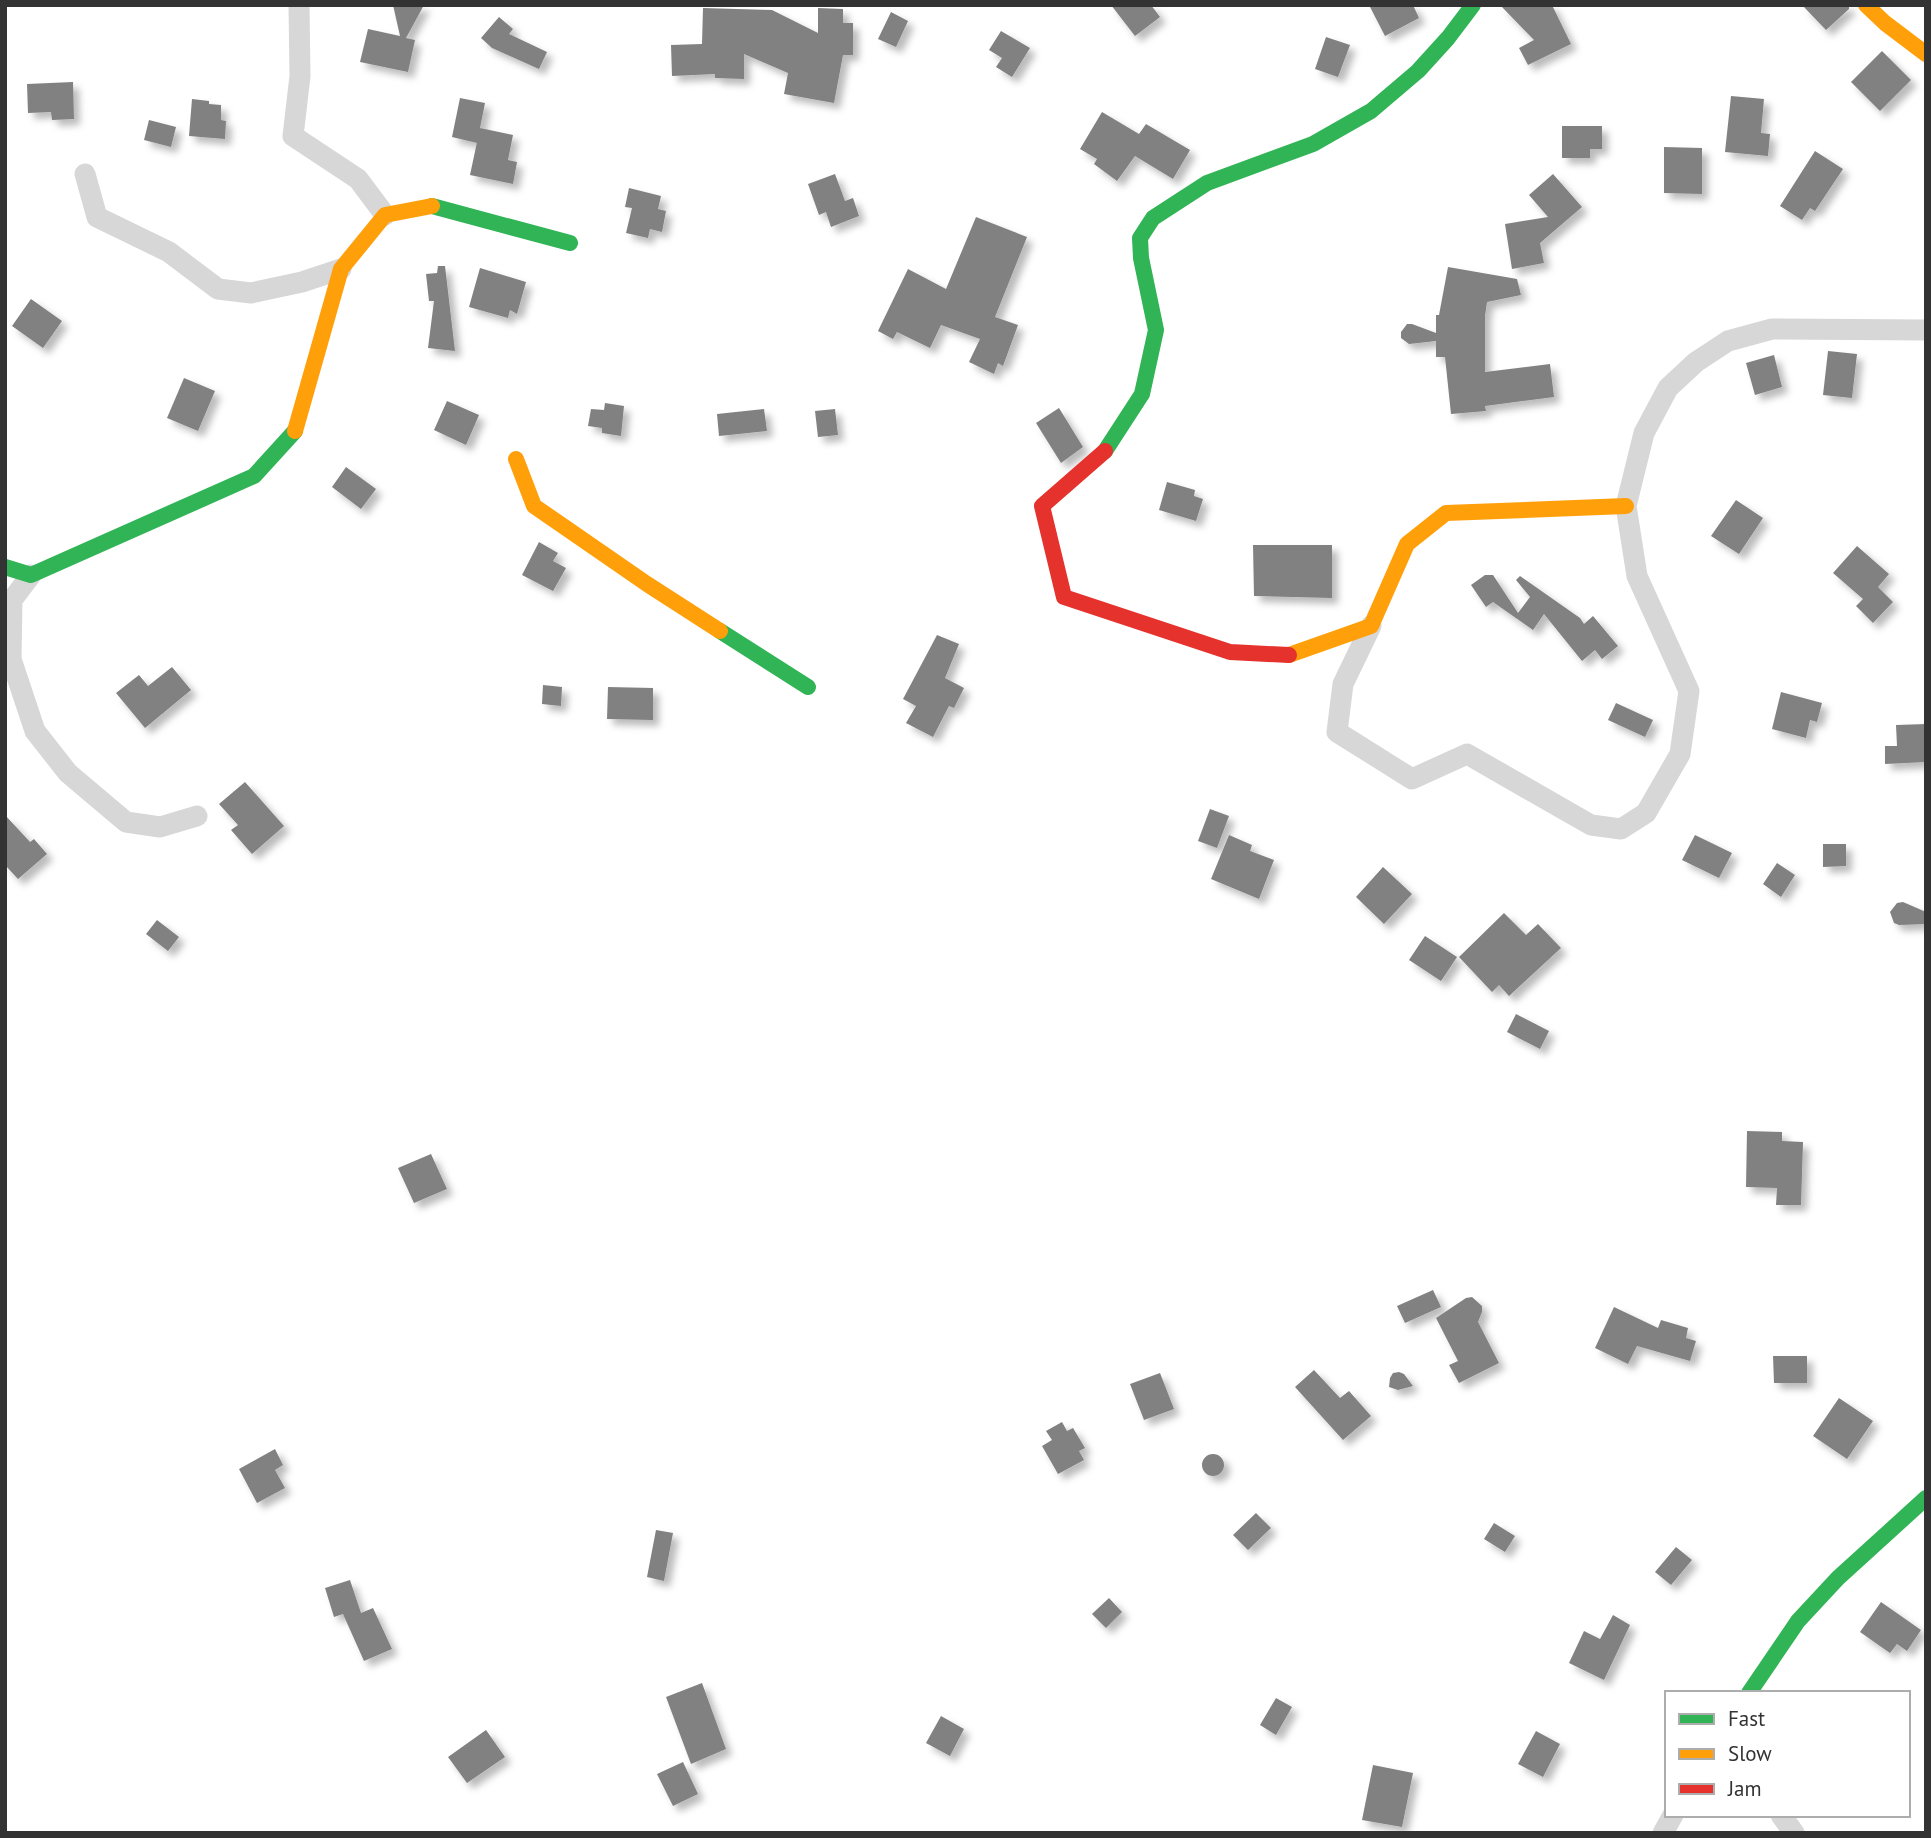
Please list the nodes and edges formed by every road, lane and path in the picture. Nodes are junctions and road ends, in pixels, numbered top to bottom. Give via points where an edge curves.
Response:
1 (299, 5) edge
2 (1473, 5) edge
3 (1866, 5) edge
4 (1926, 54) edge
5 (85, 173) dead end
6 (385, 215) junction
7 (570, 243) dead end
8 (341, 269) junction
9 (1926, 330) edge
10 (516, 458) dead end
11 (1626, 506) junction
12 (5, 567) edge
13 (31, 576) junction
14 (1371, 626) junction
15 (808, 687) dead end
16 (197, 816) dead end
17 (1926, 1498) edge
18 (1750, 1691) edge
19 (1672, 1817) edge
20 (1782, 1817) edge
21 (1663, 1833) edge
22 (1794, 1833) edge

1 - 6 street via 300,76 292,136 358,180
2 - 14 street via 1418,71 1371,111 1314,144 1208,183 1153,218 1140,238 1156,330 1142,394 1108,449 1042,506 1064,597 1230,652 1293,655
3 - 4 street
5 - 8 street via 97,217 169,252 219,289 251,293
6 - 7 street via 435,205
6 - 8 street
8 - 13 street via 295,432 254,476
9 - 11 street via 1772,329 1728,341 1668,388 1644,433
10 - 15 street via 534,506
11 - 14 street via 1446,513 1407,544
11 - 14 street via 1637,576 1689,691 1680,754 1646,813 1621,829 1591,825 1467,754 1412,779 1336,732 1343,684
12 - 13 street
13 - 16 street via 12,600 11,659 35,731 68,772 126,822 160,827
17 - 18 street via 1798,1621
19 - 21 street
20 - 22 street

